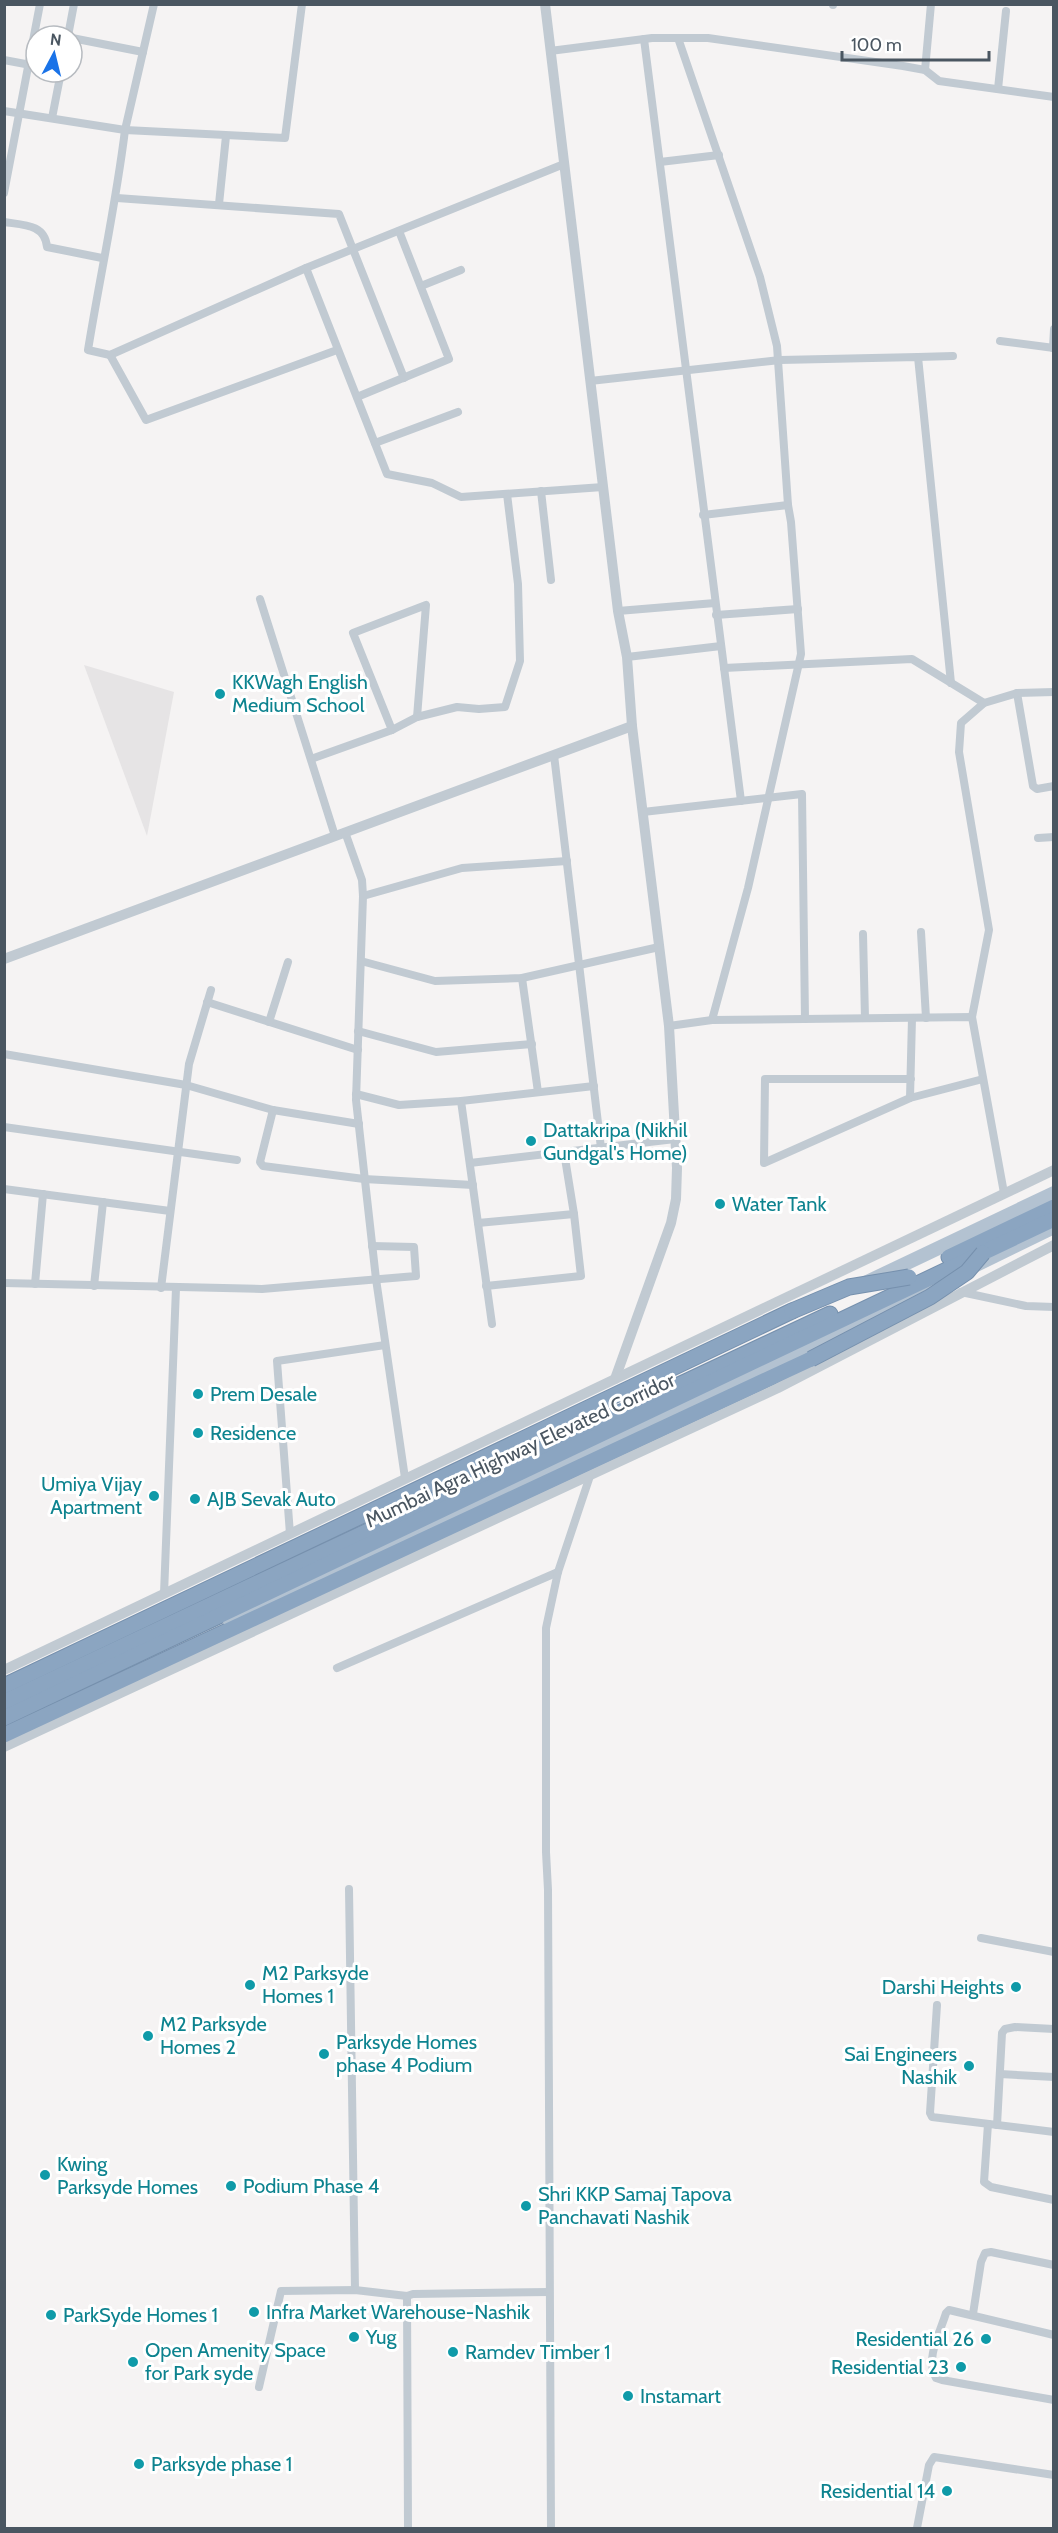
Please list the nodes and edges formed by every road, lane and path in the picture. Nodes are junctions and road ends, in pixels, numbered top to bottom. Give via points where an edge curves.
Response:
1 (40, 4) edge
2 (75, 4) edge
3 (154, 4) edge
4 (302, 4) edge
5 (545, 4) edge
6 (931, 4) edge
7 (1006, 11) dead end
8 (37, 24) edge
9 (72, 24) edge
10 (678, 38) junction
11 (644, 39) junction
12 (84, 40) edge
13 (550, 51) junction
14 (143, 52) junction
15 (4, 60) edge
16 (24, 64) edge
17 (925, 70) junction
18 (27, 84) edge
19 (59, 84) edge
20 (998, 89) junction
21 (1053, 97) edge
22 (4, 111) edge
23 (19, 113) junction
24 (52, 118) junction
25 (125, 130) junction
26 (226, 136) junction
27 (719, 155) junction
28 (660, 162) junction
29 (564, 164) junction
30 (4, 193) edge
31 (117, 198) junction
32 (219, 204) junction
33 (4, 222) edge
34 (399, 231) junction
35 (352, 250) junction
36 (102, 258) junction
37 (306, 268) junction
38 (461, 270) dead end
39 (421, 286) junction
40 (1053, 329) edge
41 (999, 341) dead end
42 (1053, 348) edge
43 (336, 350) junction
44 (110, 355) junction
45 (953, 356) dead end
46 (918, 357) junction
47 (780, 360) junction
48 (685, 370) junction
49 (404, 378) junction
50 (590, 381) junction
51 (357, 397) junction
52 (459, 412) dead end
53 (375, 443) junction
54 (603, 487) junction
55 (542, 491) junction
56 (507, 494) junction
57 (788, 505) junction
58 (703, 515) junction
59 (551, 580) dead end
60 (260, 599) dead end
61 (715, 603) junction
62 (798, 609) junction
63 (618, 611) junction
64 (716, 615) junction
65 (721, 646) junction
66 (627, 657) junction
67 (799, 663) junction
68 (723, 668) junction
69 (951, 683) junction
70 (1053, 692) edge
71 (1017, 693) junction
72 (984, 703) junction
73 (417, 717) junction
74 (632, 726) junction
75 (392, 730) junction
76 (554, 754) junction
77 (311, 759) junction
78 (1053, 786) edge
79 (770, 798) junction
80 (741, 801) junction
81 (643, 812) junction
82 (340, 834) junction
83 (1053, 837) edge
84 (1038, 838) dead end
85 (567, 861) junction
86 (363, 896) junction
87 (921, 932) dead end
88 (863, 934) dead end
89 (659, 947) junction
90 (4, 959) edge
91 (362, 961) junction
92 (288, 963) dead end
93 (580, 965) junction
94 (522, 978) junction
95 (211, 990) dead end
96 (207, 1002) junction
97 (972, 1017) junction
98 (865, 1018) junction
99 (912, 1018) junction
100 (926, 1018) junction
101 (805, 1019) junction
102 (712, 1020) junction
103 (269, 1022) junction
104 (669, 1026) junction
105 (358, 1031) junction
106 (532, 1044) junction
107 (358, 1050) junction
108 (4, 1054) edge
109 (911, 1079) junction
110 (983, 1079) junction
111 (186, 1085) junction
112 (594, 1086) junction
113 (538, 1092) junction
114 (356, 1094) junction
115 (910, 1098) junction
116 (461, 1101) junction
117 (273, 1110) junction
118 (359, 1124) junction
119 (4, 1127) edge
120 (675, 1139) junction
121 (601, 1148) junction
122 (178, 1152) junction
123 (564, 1152) junction
124 (237, 1160) dead end
125 (470, 1163) junction
126 (1053, 1170) edge
127 (364, 1179) junction
128 (473, 1185) junction
129 (4, 1189) edge
130 (1004, 1193) junction
131 (1053, 1193) edge
132 (43, 1194) junction
133 (104, 1202) junction
134 (1053, 1207) edge
135 (170, 1211) junction
136 (574, 1214) junction
137 (1053, 1219) edge
138 (478, 1223) junction
139 (1053, 1227) edge
140 (1053, 1245) edge
141 (372, 1246) junction
142 (983, 1253) junction
143 (909, 1277) junction
144 (376, 1279) junction
145 (4, 1283) edge
146 (34, 1284) junction
147 (94, 1286) junction
148 (486, 1286) junction
149 (160, 1288) junction
150 (176, 1288) junction
151 (961, 1292) junction
152 (1053, 1307) edge
153 (492, 1324) dead end
154 (384, 1345) junction
155 (615, 1379) junction
156 (590, 1476) junction
157 (405, 1478) junction
158 (290, 1534) junction
159 (558, 1572) junction
160 (164, 1594) junction
161 (337, 1668) dead end
162 (4, 1670) edge
163 (4, 1686) edge
164 (4, 1694) edge
165 (4, 1702) edge
166 (4, 1718) edge
167 (4, 1725) edge
168 (4, 1735) edge
169 (4, 1747) edge
170 (349, 1889) dead end
171 (981, 1938) dead end
172 (1053, 1952) edge
173 (937, 2006) dead end
174 (1053, 2029) edge
175 (1000, 2074) junction
176 (1053, 2077) edge
177 (992, 2124) junction
178 (1053, 2132) edge
179 (1053, 2200) edge
180 (1053, 2265) edge
181 (355, 2290) junction
182 (549, 2292) junction
183 (406, 2296) junction
184 (973, 2314) junction
185 (1053, 2335) edge
186 (259, 2387) dead end
187 (1053, 2400) edge
188 (1053, 2475) edge
189 (408, 2529) edge
190 (551, 2529) edge
191 (917, 2529) edge

1 - 8 street
2 - 9 street
3 - 14 street
4 - 26 street via 285,138
5 - 13 street
6 - 17 street
7 - 20 street
10 - 11 street
10 - 17 street via 788,48
10 - 27 street
11 - 13 street
11 - 28 street
12 - 14 street
13 - 29 street
14 - 25 street
15 - 16 street
17 - 20 street via 939,81
18 - 23 street
19 - 24 street
20 - 21 street
22 - 23 street
23 - 24 street
23 - 30 street
24 - 25 street
25 - 26 street
25 - 31 street
26 - 32 street
27 - 28 street
27 - 47 street via 760,277
28 - 48 street
29 - 34 street
29 - 50 street
31 - 32 street
31 - 36 street
32 - 35 street via 339,214
33 - 36 street via 37,228 44,234 47,247
34 - 35 street
34 - 39 street
35 - 37 street
35 - 49 street
36 - 44 street via 88,350
37 - 43 street
37 - 44 street
38 - 39 street
39 - 49 street via 449,359
40 - 42 street
41 - 42 street
43 - 44 street via 146,420
43 - 51 street
45 - 46 street
46 - 47 street
46 - 69 street
47 - 48 street
47 - 57 street
48 - 50 street
48 - 58 street
49 - 51 street
50 - 54 street
51 - 53 street
52 - 53 street
53 - 56 street via 387,474 432,483 461,497
54 - 55 street
54 - 63 street
55 - 56 street
55 - 59 street
56 - 73 street via 518,584 520,661 505,707 457,707
57 - 58 street
57 - 62 street
58 - 61 street
60 - 77 street
61 - 63 street
61 - 64 street
62 - 64 street
62 - 67 street
63 - 66 street
64 - 65 street
65 - 66 street
65 - 68 street
66 - 74 street
67 - 68 street
67 - 69 street via 912,659
67 - 79 street
68 - 80 street
69 - 72 street
70 - 71 street
71 - 72 street
71 - 78 street via 1033,786
72 - 97 street via 961,723 959,752 989,930
73 - 75 street
73 - 75 street via 426,604 353,633
74 - 76 street
74 - 81 street
75 - 77 street
76 - 82 street
76 - 85 street
77 - 82 street
79 - 80 street
79 - 101 street via 802,794
79 - 102 street
80 - 81 street
81 - 89 street
82 - 86 street via 362,880
82 - 90 street
83 - 84 street
85 - 86 street via 462,868
85 - 93 street
86 - 91 street
87 - 100 street
88 - 98 street
89 - 93 street
89 - 104 street
91 - 94 street via 435,981
91 - 105 street
92 - 103 street
93 - 94 street
93 - 112 street
94 - 106 street
95 - 96 street
96 - 103 street
96 - 111 street
97 - 100 street
97 - 110 street
98 - 99 street
98 - 101 street
99 - 100 street
99 - 109 street
101 - 102 street
102 - 104 street
103 - 107 street
104 - 120 street
105 - 106 street via 436,1052
105 - 107 street
106 - 113 street
107 - 114 street
108 - 111 street
109 - 115 street
109 - 115 street via 765,1079 764,1163
110 - 115 street
110 - 130 street
111 - 117 street
111 - 122 street
112 - 113 street
112 - 121 street
113 - 116 street
114 - 116 street via 399,1105
114 - 118 street
116 - 125 street
117 - 118 street
117 - 127 street via 260,1162 263,1166
118 - 127 street
119 - 122 street
120 - 121 street
120 - 155 street via 677,1185 671,1223
121 - 123 street
122 - 124 street
122 - 135 street
123 - 125 street
123 - 136 street
125 - 128 street
126 - 130 street
127 - 128 street
127 - 141 street
128 - 138 street
129 - 132 street
130 - 155 street
131 - 164 main road
132 - 133 street
132 - 146 street
133 - 135 street
133 - 147 street
134 - 143 highway, Mumbai Agra Highway Elevated Corridor
135 - 149 street
136 - 138 street
136 - 148 street via 581,1276
137 - 142 highway, Mumbai Agra Highway Elevated Corridor
138 - 148 street
139 - 167 main road via 802,1350
140 - 151 street
141 - 144 street
141 - 144 street via 414,1247 416,1276
142 - 166 highway, Mumbai Agra Highway Elevated Corridor
142 - 168 highway, bridge via 967,1272 930,1297 811,1359
143 - 163 highway, bridge via 849,1287 792,1311
143 - 165 highway, Mumbai Agra Highway Elevated Corridor, bridge
144 - 150 street via 262,1289
144 - 154 street
145 - 146 street
146 - 147 street
147 - 149 street
148 - 153 street
149 - 150 street
150 - 160 street
151 - 152 street via 1026,1306
151 - 156 street via 778,1388
154 - 157 street
154 - 158 street via 277,1361
155 - 157 street
156 - 159 street
156 - 169 street
157 - 158 street
158 - 160 street
159 - 161 street
159 - 182 street via 546,1628
160 - 162 street
170 - 181 street
171 - 172 street
173 - 177 street via 930,2113 932,2117
174 - 175 street via 1005,2029
175 - 176 street
175 - 177 street
177 - 178 street
177 - 179 street via 984,2182 991,2187
180 - 184 street via 985,2253
181 - 183 street
181 - 186 street via 281,2291
182 - 183 street
182 - 190 street
183 - 189 street
184 - 185 street
184 - 187 street via 953,2310 946,2313 931,2359 936,2378
188 - 191 street via 934,2457 929,2464

